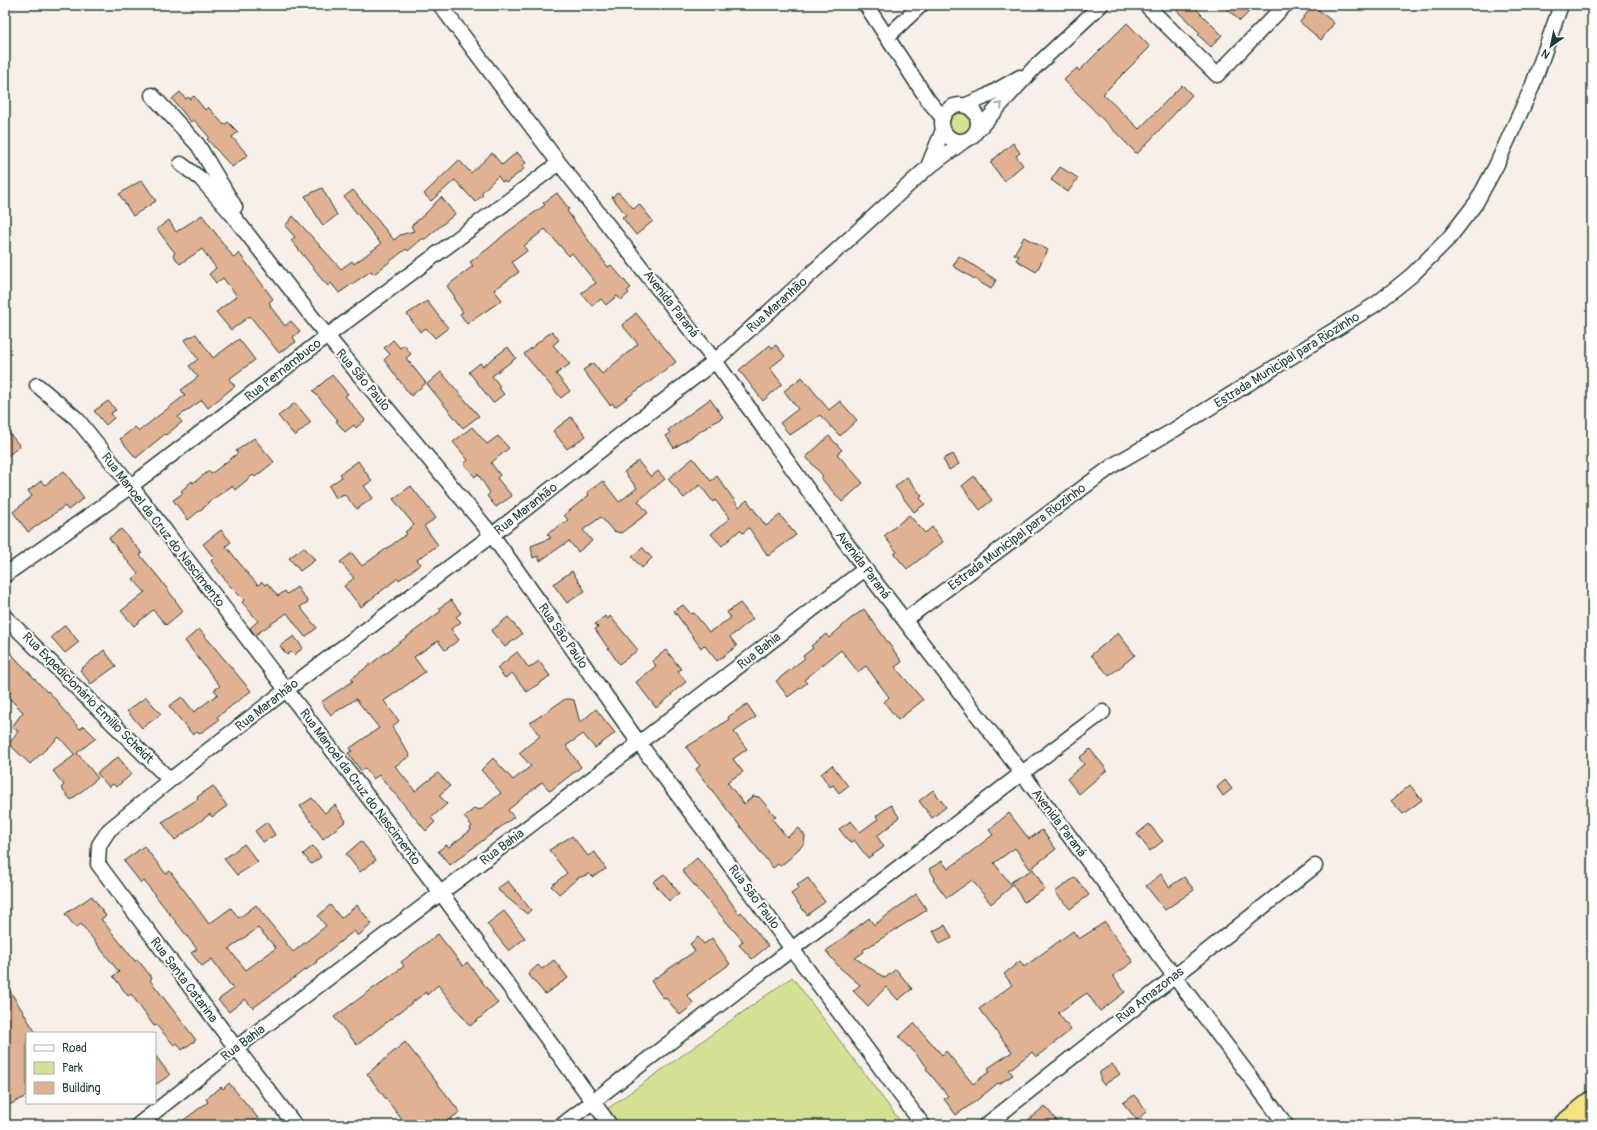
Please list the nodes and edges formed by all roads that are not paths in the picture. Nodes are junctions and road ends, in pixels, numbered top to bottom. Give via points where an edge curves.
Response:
1 (440, 5) edge
2 (866, 5) edge
3 (922, 5) edge
4 (1101, 5) edge
5 (1146, 5) edge
6 (1285, 5) edge
7 (1561, 5) edge
8 (887, 37) junction
9 (1034, 68) junction
10 (922, 90) junction
11 (152, 95) dead end
12 (960, 105) junction
13 (942, 124) junction
14 (969, 138) junction
15 (559, 163) junction
16 (181, 164) dead end
17 (926, 169) junction
18 (258, 247) junction
19 (327, 336) junction
20 (715, 361) junction
21 (37, 385) dead end
22 (131, 486) junction
23 (492, 535) junction
24 (865, 569) junction
25 (5, 575) edge
26 (5, 617) edge
27 (905, 620) junction
28 (286, 690) junction
29 (1103, 712) dead end
30 (639, 743) junction
31 (1022, 773) junction
32 (170, 780) junction
33 (109, 830) joint
34 (1315, 866) dead end
35 (441, 894) junction
36 (792, 949) junction
37 (1174, 976) junction
38 (236, 1048) junction
39 (593, 1102) junction
40 (1592, 1102) edge
41 (138, 1125) edge
42 (295, 1125) edge
43 (562, 1125) edge
44 (610, 1125) edge
45 (923, 1125) edge
46 (986, 1125) edge
47 (1286, 1125) edge
48 (1564, 1125) edge

1 - 15 street, Avenida Paraná
2 - 8 street
3 - 8 street
4 - 9 street
5 - 6 street via 1217,75
7 - 27 street, Estrada Municipal para Riozinho via 1532,88 1476,203 1449,238 1412,275 1376,304 1115,464
8 - 10 street
9 - 12 street via 991,94
14 -> 9 street, Rua Maranhão
10 - 12 street via 942,101
10 - 13 street
11 - 18 street via 198,145
12 - 13 street via 945,112
12 - 14 street via 971,108 977,118 978,123
13 - 14 street via 951,139
13 - 17 street, Rua Maranhão
14 - 17 street, Rua Maranhão
15 - 19 street, Rua Pernambuco
15 - 20 street, Avenida Paraná
16 - 18 street, Rua São Paulo via 201,179
17 - 20 street, Rua Maranhão
18 - 19 street, Rua São Paulo
19 - 22 street, Rua Pernambuco
19 - 23 street, Rua São Paulo
20 - 23 street, Rua Maranhão
20 - 24 street, Avenida Paraná
21 - 22 street, Rua Manoel da Cruz do Nascimento via 77,419
22 - 25 street, Rua Pernambuco
22 - 28 street, Rua Manoel da Cruz do Nascimento
23 - 28 street, Rua Maranhão
23 - 30 street, Rua São Paulo
24 - 27 street, Avenida Paraná
24 - 30 street, Rua Bahia
26 - 32 street, Rua Expedicionário Emilio Scheidt
27 - 31 street, Avenida Paraná
28 - 32 street, Rua Maranhão
28 - 35 street, Rua Manoel da Cruz do Nascimento
29 - 31 street
30 - 35 street, Rua Bahia
30 - 36 street, Rua São Paulo
31 - 36 street
31 - 37 street, Avenida Paraná
32 - 33 street, Rua Maranhão
33 - 38 street, Rua Santa Catarina via 99,845 98,864
34 - 37 street, Rua Amazonas
35 - 38 street, Rua Bahia
35 - 39 street, Rua Manoel da Cruz do Nascimento
36 - 39 street
36 - 45 street, Rua São Paulo
37 - 46 street, Rua Amazonas
37 - 47 street, Avenida Paraná
38 - 41 street, Rua Bahia
38 - 42 street, Rua Santa Catarina
39 - 43 street
39 - 44 street, Rua Manoel da Cruz do Nascimento
40 - 48 highway

